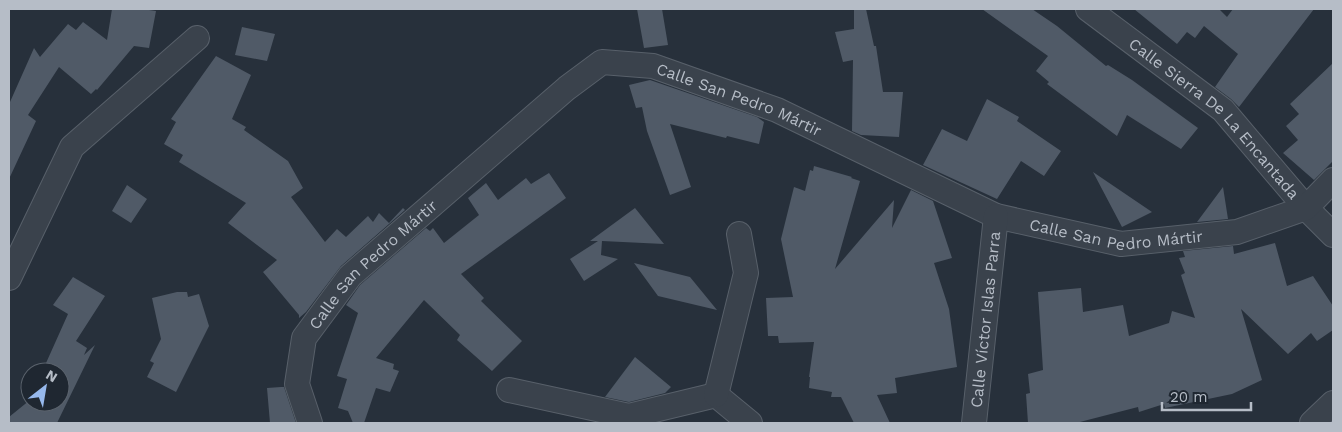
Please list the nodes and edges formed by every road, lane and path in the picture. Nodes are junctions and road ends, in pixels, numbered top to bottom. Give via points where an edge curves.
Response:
1 (1088, 9) edge
2 (197, 38) dead end
3 (1333, 180) edge
4 (1306, 208) junction
5 (996, 216) junction
6 (739, 234) dead end
7 (1333, 235) edge
8 (9, 278) edge
9 (509, 390) dead end
10 (716, 395) junction
11 (1333, 403) edge
12 (310, 423) edge
13 (750, 423) edge
14 (974, 423) edge
15 (1312, 423) edge

1 - 4 street, Calle Sierra De La Encantada via 1223,110
2 - 8 street via 72,147
3 - 4 street, Calle San Pedro Mártir
4 - 5 street, Calle San Pedro Mártir via 1237,232 1121,244
4 - 7 street, Calle Sierra De La Encantada
5 - 12 street, Calle San Pedro Mártir via 777,110 653,66 602,62 566,88 350,276 304,338 297,384
5 - 14 street, Calle Víctor Islas Parra
6 - 10 street via 746,273
9 - 10 street via 629,416
10 - 13 street
11 - 15 street

